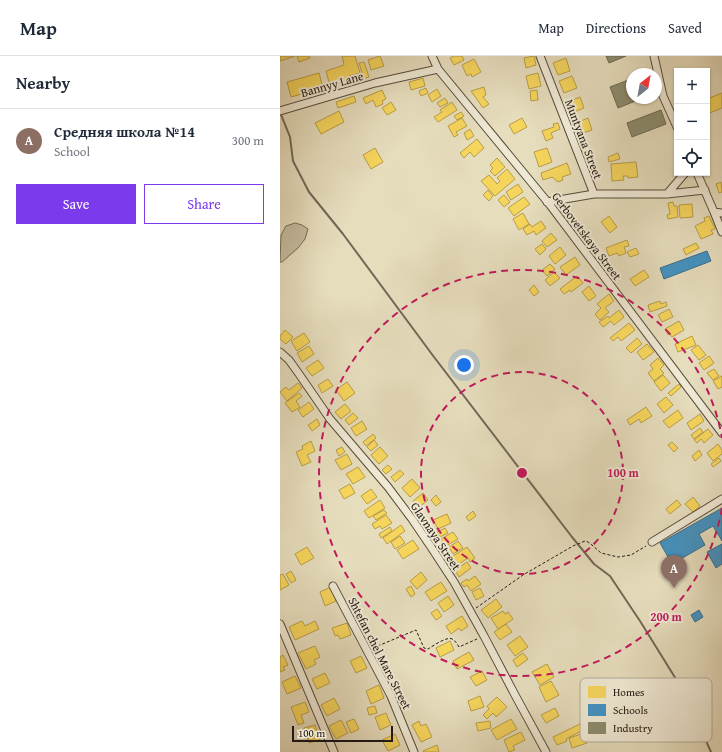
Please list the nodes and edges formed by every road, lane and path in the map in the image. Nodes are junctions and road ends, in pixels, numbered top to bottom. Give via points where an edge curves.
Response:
1 (432, 56) edge
2 (540, 56) edge
3 (654, 56) edge
4 (438, 70) junction
5 (283, 110) edge
6 (674, 120) edge
7 (682, 176) edge
8 (698, 176) edge
9 (705, 190) junction
10 (594, 194) junction
11 (667, 194) junction
12 (547, 202) junction
13 (714, 212) junction
14 (722, 213) edge
15 (722, 232) edge
16 (280, 352) edge
17 (722, 433) edge
18 (722, 498) edge
19 (652, 542) joint
20 (334, 586) dead end
21 (470, 612) junction
22 (280, 624) edge
23 (484, 636) junction
24 (367, 650) junction
25 (334, 752) edge
26 (414, 752) edge
27 (546, 752) edge

1 - 4 street, Gerbovetskaya Street
2 - 10 street, Muntyana Street
3 - 6 street via 663,96
4 - 5 street, Bannyy Lane via 375,83
4 - 12 street, Gerbovetskaya Street
7 - 11 street
8 - 9 street
9 - 11 street, Muntyana Street
9 - 13 street
10 - 11 street, Muntyana Street
10 - 12 street
12 - 17 street, Gerbovetskaya Street
13 - 14 street
13 - 15 street
16 - 21 street, Glavnaya Street via 289,360 330,419 412,519 454,582
18 - 19 street
19 - 21 path via 631,555 618,557 601,553 584,541 523,575
20 - 24 street, Shtefan chel Mare Street
21 - 23 street, Glavnaya Street
22 - 25 street
23 - 24 path via 459,647 450,638 428,649 424,648 416,630
23 - 27 street, Glavnaya Street
24 - 26 street, Shtefan chel Mare Street via 391,696

